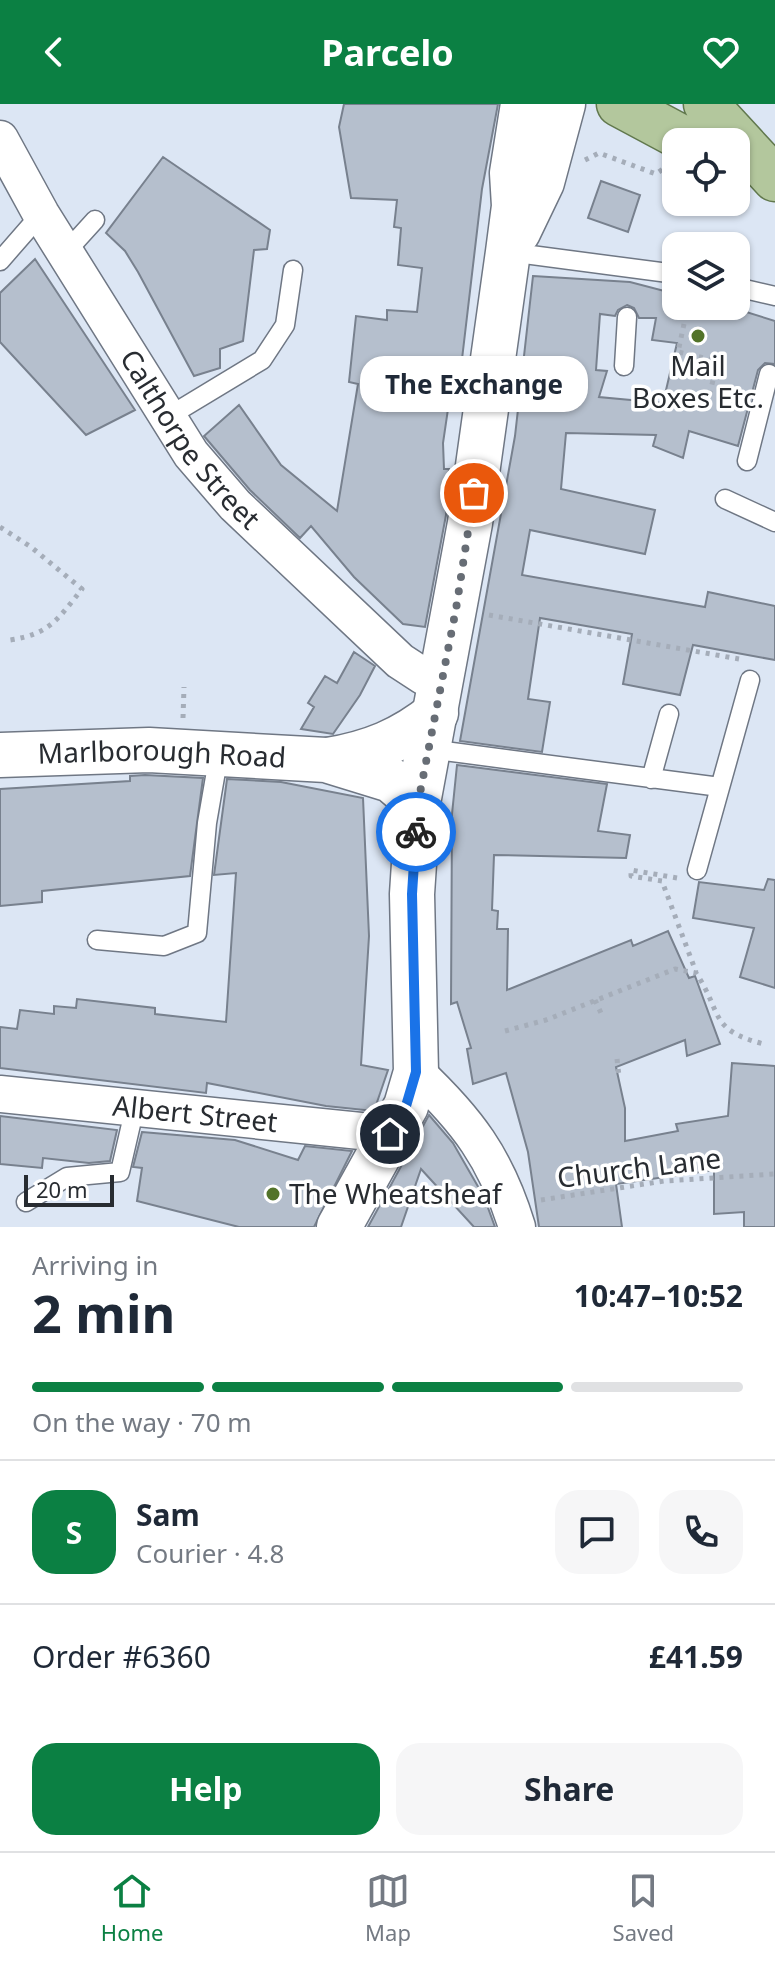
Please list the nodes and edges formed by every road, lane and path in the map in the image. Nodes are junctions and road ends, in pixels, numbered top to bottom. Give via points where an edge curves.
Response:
1 (523, 104) edge
2 (563, 104) edge
3 (619, 104) edge
4 (706, 104) edge
5 (662, 140) edge
6 (5, 161) edge
7 (577, 164) dead end
8 (662, 169) edge
9 (750, 173) edge
10 (775, 179) edge
11 (775, 186) edge
12 (41, 214) junction
13 (95, 220) dead end
14 (508, 252) junction
15 (65, 253) junction
16 (1, 258) edge
17 (293, 270) dead end
18 (662, 274) edge
19 (750, 291) edge
20 (771, 296) edge
21 (627, 317) dead end
22 (684, 324) dead end
23 (624, 366) dead end
24 (769, 374) dead end
25 (709, 396) dead end
26 (166, 418) junction
27 (747, 461) dead end
28 (725, 499) dead end
29 (775, 522) edge
30 (0, 527) edge
31 (456, 609) junction
32 (10, 640) dead end
33 (744, 660) dead end
34 (750, 680) dead end
35 (436, 714) junction
36 (669, 714) dead end
37 (14, 748) edge
38 (219, 754) junction
39 (326, 760) junction
40 (651, 779) junction
41 (720, 787) junction
42 (418, 803) junction
43 (697, 870) dead end
44 (97, 940) dead end
45 (595, 1000) junction
46 (601, 1013) dead end
47 (505, 1031) dead end
48 (764, 1044) dead end
49 (617, 1059) dead end
50 (416, 1072) junction
51 (619, 1076) dead end
52 (0, 1094) edge
53 (135, 1107) junction
54 (390, 1134) junction
55 (775, 1174) edge
56 (26, 1202) dead end
57 (513, 1213) edge
58 (339, 1227) edge

1 - 14 street
2 - 14 street via 542,182
3 - 5 main road
4 - 10 main road
6 - 12 street, Calthorpe Street
7 - 8 path via 599,153 656,174
9 - 11 main road
12 - 15 street, Calthorpe Street
12 - 16 lane
13 - 15 lane
14 - 18 lane via 636,275
14 - 31 street
15 - 26 street, Calthorpe Street
17 - 26 lane via 285,325 262,360
19 - 20 lane
21 - 23 lane
22 - 25 path via 678,352 718,361
24 - 27 lane
26 - 35 street, Calthorpe Street via 235,505 400,661 423,676
28 - 29 lane
30 - 32 path via 82,589 51,628
31 - 33 path
31 - 35 street
34 - 41 lane
35 - 39 street, Marlborough Road via 382,747
35 - 40 lane
35 - 42 street
36 - 40 lane
37 - 38 street, Marlborough Road
38 - 39 street, Marlborough Road
38 - 44 lane via 197,933 164,946
39 - 42 street, Marlborough Road via 391,780
40 - 41 lane
41 - 43 lane
42 - 50 street via 412,894
45 - 46 path
45 - 47 path
45 - 48 path via 686,969 696,973 719,1021 730,1032
49 - 51 path
50 - 54 street
50 - 57 street via 461,1115
52 - 53 street, Albert Street
53 - 54 street, Albert Street
53 - 56 lane via 120,1172 67,1177
54 - 58 street
55 - 57 path, Church Lane via 664,1181 537,1201

